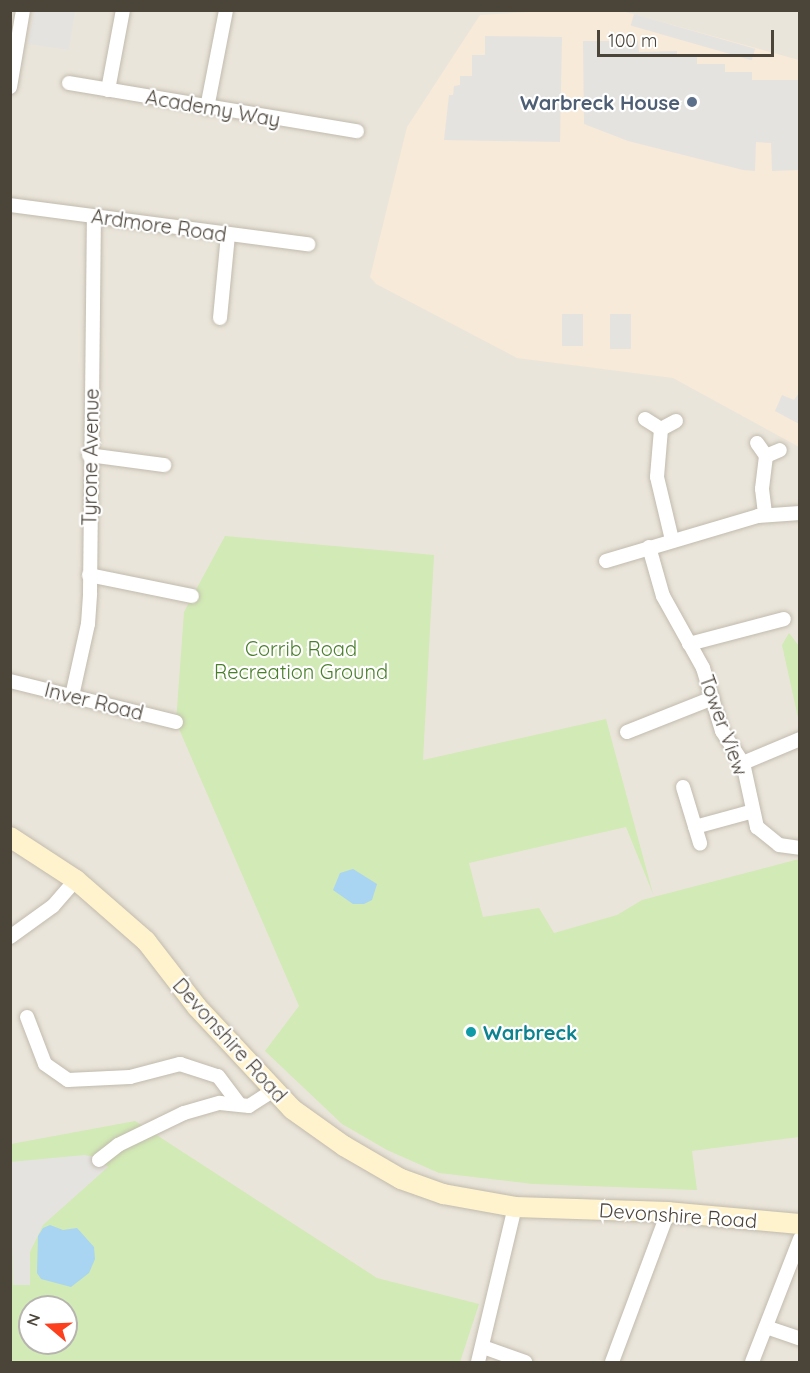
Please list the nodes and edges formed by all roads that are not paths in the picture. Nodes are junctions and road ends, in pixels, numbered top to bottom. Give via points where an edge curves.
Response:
1 (23, 10) edge
2 (123, 10) edge
3 (226, 10) edge
4 (69, 83) dead end
5 (10, 87) edge
6 (108, 90) junction
7 (207, 108) junction
8 (357, 131) dead end
9 (10, 205) edge
10 (94, 217) junction
11 (228, 235) junction
12 (308, 244) dead end
13 (220, 318) dead end
14 (645, 419) dead end
15 (676, 421) dead end
16 (661, 429) junction
17 (757, 443) dead end
18 (780, 450) dead end
19 (89, 455) junction
20 (766, 456) junction
21 (164, 465) dead end
22 (800, 513) edge
23 (765, 514) junction
24 (672, 540) junction
25 (649, 547) junction
26 (606, 561) dead end
27 (89, 575) junction
28 (192, 596) dead end
29 (784, 619) dead end
30 (689, 644) junction
31 (10, 681) edge
32 (72, 696) junction
33 (712, 698) junction
34 (176, 722) dead end
35 (627, 732) dead end
36 (800, 739) edge
37 (743, 763) junction
38 (683, 787) dead end
39 (750, 812) junction
40 (695, 827) junction
41 (10, 837) edge
42 (700, 843) dead end
43 (800, 849) edge
44 (76, 880) junction
45 (10, 937) edge
46 (27, 1017) dead end
47 (57, 1076) junction
48 (52, 1089) dead end
49 (272, 1090) junction
50 (239, 1104) junction
51 (99, 1160) dead end
52 (515, 1207) junction
53 (668, 1212) junction
54 (800, 1224) edge
55 (800, 1239) edge
56 (766, 1327) junction
57 (800, 1339) edge
58 (483, 1347) junction
59 (478, 1362) edge
60 (525, 1362) edge
61 (612, 1362) edge
62 (752, 1362) edge

1 - 5 street
2 - 6 street
3 - 7 street
4 - 6 street, Academy Way
6 - 7 street, Academy Way
7 - 8 street, Academy Way
9 - 10 street, Ardmore Road
10 - 11 street, Ardmore Road
10 - 19 street, Tyrone Avenue
11 - 12 street, Ardmore Road
11 - 13 street
14 - 16 street
15 - 16 street
16 - 24 street via 657,477
17 - 20 street
18 - 20 street
19 - 21 street
19 - 27 street, Tyrone Avenue
20 - 23 street via 762,489
22 - 23 street
23 - 24 street
24 - 25 street
25 - 26 street
25 - 30 street, Tower View via 663,596
27 - 28 street
27 - 32 street, Tyrone Avenue via 88,624
29 - 30 street
30 - 33 street, Tower View via 703,668
31 - 32 street, Inver Road
32 - 34 street, Inver Road
33 - 35 street
33 - 37 street, Tower View via 722,731
36 - 37 street
37 - 39 street, Tower View
38 - 40 street
39 - 40 street
39 - 43 street, Tower View via 761,834 787,848
40 - 42 street
41 - 44 main road, Devonshire Road
44 - 45 street via 53,906
44 - 49 main road, Devonshire Road via 146,941 197,1007
46 - 47 street via 45,1064
47 - 48 street
47 - 50 street via 97,1081 180,1064 218,1077
49 - 50 street via 257,1103
49 - 52 main road, Devonshire Road via 344,1146 401,1179 443,1194
50 - 51 street via 220,1102 184,1113 118,1145
52 - 53 main road, Devonshire Road
52 - 58 street
53 - 54 main road, Devonshire Road
53 - 61 street
55 - 56 street
56 - 57 street
56 - 62 street
58 - 59 street
58 - 60 street

